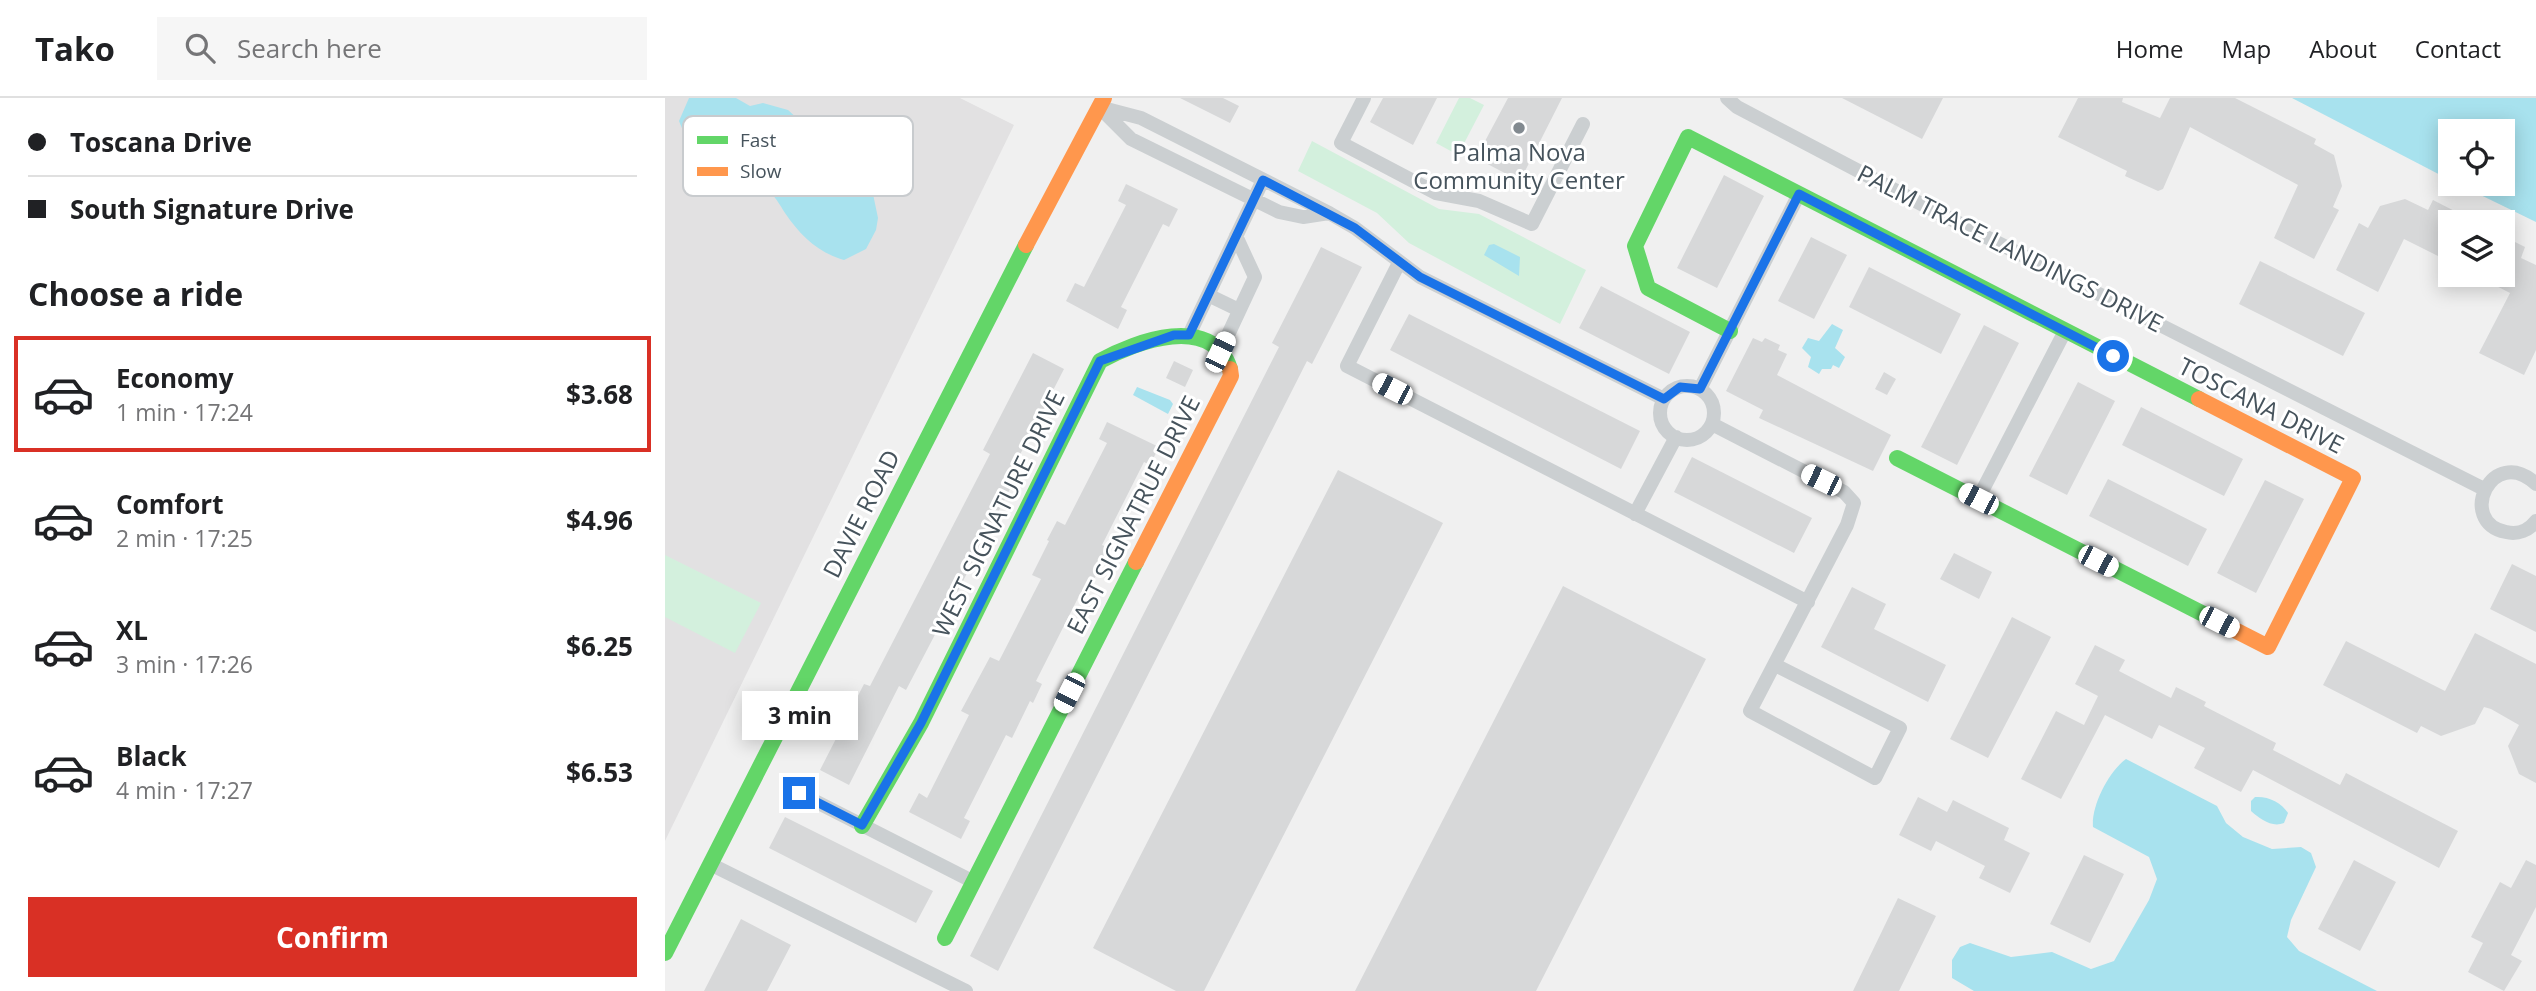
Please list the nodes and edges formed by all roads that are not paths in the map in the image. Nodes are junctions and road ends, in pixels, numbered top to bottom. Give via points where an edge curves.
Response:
1 (1364, 98) edge
2 (1727, 98) edge
3 (1101, 103) edge
4 (1583, 124) dead end
5 (1263, 180) junction
6 (1799, 194) junction
7 (1254, 200) junction
8 (1329, 213) junction
9 (1236, 236) junction
10 (1399, 263) junction
11 (1208, 295) junction
12 (1239, 310) junction
13 (1730, 331) junction
14 (2065, 331) junction
15 (1189, 335) junction
16 (1220, 352) junction
17 (1700, 389) junction
18 (1664, 399) junction
19 (1712, 424) junction
20 (1676, 437) junction
21 (1897, 458) dead end
22 (2536, 484) edge
23 (2484, 489) junction
24 (1978, 499) junction
25 (1635, 514) junction
26 (2536, 521) edge
27 (1808, 603) junction
28 (1775, 665) junction
29 (799, 793) dead end
30 (862, 825) junction
31 (710, 864) junction
32 (972, 881) junction
33 (945, 938) dead end
34 (665, 953) edge
35 (966, 991) edge

1 - 4 street via 1341,143 1436,193 1479,201 1532,224
2 - 23 street, PALM TRACE LANDINGS DRIVE via 1854,170
3 - 5 street via 1141,118
3 - 7 street via 1131,139
3 - 31 street, DAVIE ROAD
5 - 7 street
5 - 8 street
6 - 13 street
6 - 13 street, TOSCANA DRIVE via 1688,137 1640,233 1636,255 1648,288
6 - 14 street, TOSCANA DRIVE
7 - 8 street via 1292,216
7 - 9 street
8 - 10 street
9 - 11 street
9 - 12 street via 1255,277
10 - 18 street
10 - 25 street via 1347,366
11 - 12 street
11 - 15 street
12 - 16 street
13 - 17 street
14 - 24 street
14 - 24 street, TOSCANA DRIVE via 2353,478 2268,647
15 - 16 street
15 - 30 street, WEST SIGNATURE DRIVE via 1174,335 1100,361 921,723
16 - 32 street, EAST SIGNATRUE DRIVE via 1232,366 1231,376
17 - 18 street via 1680,387
17 - 19 street via 1713,404
18 - 20 street via 1663,424
19 - 20 street via 1692,439
19 - 27 street via 1844,492 1854,503
20 - 25 street
21 - 24 street, TOSCANA DRIVE
22 - 23 street via 2520,473 2509,472
23 - 26 street via 2482,510 2493,527 2522,532
25 - 27 street
27 - 28 street
28 - 28 street via 1750,711 1875,778 1900,728
29 - 30 street
30 - 32 street
31 - 34 street, DAVIE ROAD
31 - 35 street
32 - 33 street, EAST SIGNATRUE DRIVE

